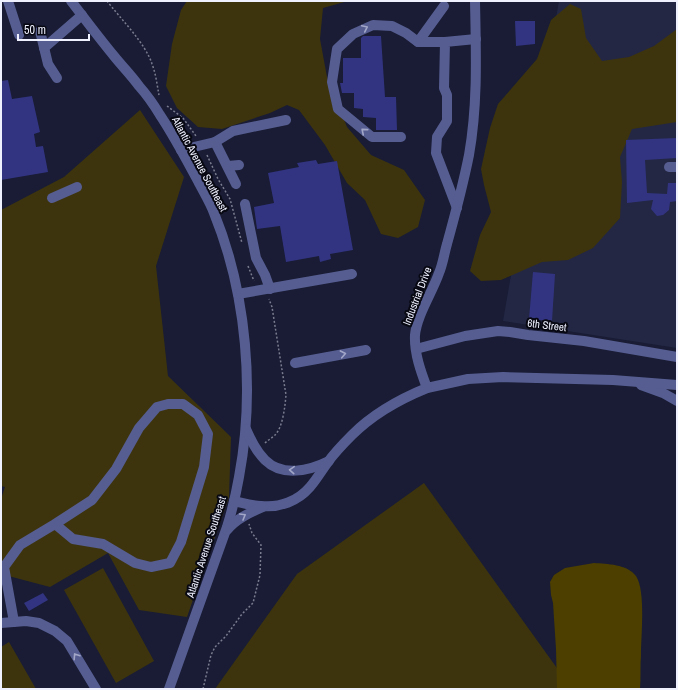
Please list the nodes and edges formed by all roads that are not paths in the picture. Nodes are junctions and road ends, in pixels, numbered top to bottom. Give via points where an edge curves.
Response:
1 (8, 1) edge
2 (71, 1) edge
3 (475, 1) edge
4 (444, 6) dead end
5 (82, 15) junction
6 (40, 31) dead end
7 (19, 35) dead end
8 (476, 39) junction
9 (418, 42) junction
10 (445, 42) junction
11 (44, 48) junction
12 (57, 78) dead end
13 (286, 120) dead end
14 (401, 137) dead end
15 (215, 142) junction
16 (181, 150) junction
17 (239, 165) dead end
18 (228, 166) junction
19 (236, 184) dead end
20 (77, 187) dead end
21 (52, 198) dead end
22 (246, 204) dead end
23 (457, 208) junction
24 (352, 274) dead end
25 (266, 289) junction
26 (238, 294) junction
27 (416, 349) junction
28 (366, 350) dead end
29 (677, 358) edge
30 (295, 363) dead end
31 (632, 381) junction
32 (677, 385) edge
33 (427, 388) junction
34 (677, 401) edge
35 (246, 429) junction
36 (329, 461) junction
37 (234, 501) junction
38 (266, 506) junction
39 (55, 524) junction
40 (225, 532) junction
41 (14, 622) junction
42 (1, 623) edge
43 (96, 689) edge
44 (169, 689) edge

1 - 7 street
2 - 5 street, Atlantic Avenue Southeast
3 - 8 street, Industrial Drive
4 - 9 street
5 - 11 street
5 - 16 street, Atlantic Avenue Southeast via 139,85
6 - 11 street
8 - 10 street
8 - 23 street, Industrial Drive via 474,118
9 - 10 street
14 -> 9 street via 372,137 338,109 332,82 337,49 353,34 373,25 392,26
10 - 23 street via 444,88 447,95 447,121 437,136 436,153
11 - 12 street via 48,64
13 - 15 street via 233,131
15 - 16 street
15 - 18 street
16 - 26 street, Atlantic Avenue Southeast via 214,212
17 - 18 street
18 - 19 street
20 - 21 street
22 - 25 street via 256,258 265,275
23 - 27 street, Industrial Drive via 440,272 418,321
24 - 25 street
25 - 26 street
26 - 35 street, Atlantic Avenue Southeast via 244,337
27 - 29 street, 6th Street via 464,336 510,332 584,341
27 - 33 street, Industrial Drive
30 -> 28 street
31 - 32 street
31 - 33 street via 490,377
31 - 34 street
33 - 36 street via 376,416 353,434
36 -> 35 street via 301,471 285,470 264,460
35 - 37 street, Atlantic Avenue Southeast
36 - 38 street via 304,493 278,506
37 - 38 street
37 - 40 street, Atlantic Avenue Southeast
40 -> 38 street via 236,520
39 - 39 street via 73,539 103,544 135,563 151,567 170,563 181,542 204,467 208,434 198,415 183,404 168,404 157,408 139,428 116,469 92,500
39 - 41 street via 20,545 4,567
40 - 44 street, Atlantic Avenue Southeast
41 - 42 street
43 -> 41 street via 66,641 54,631 39,622

